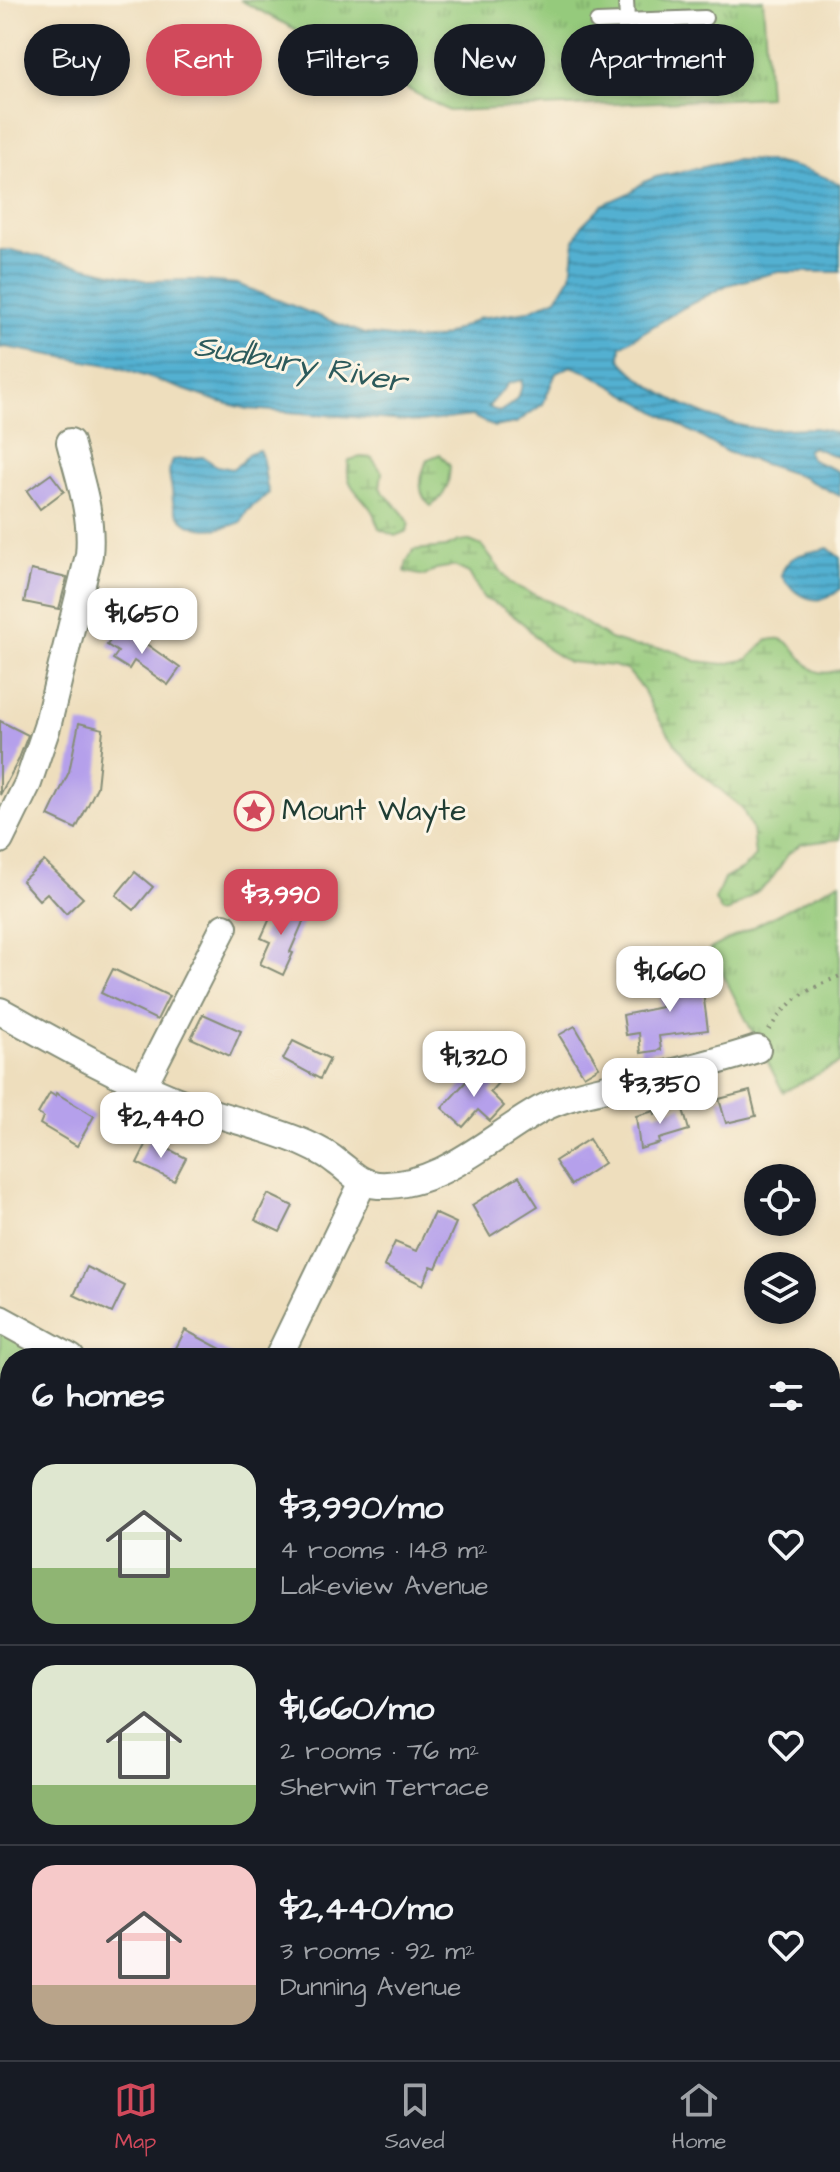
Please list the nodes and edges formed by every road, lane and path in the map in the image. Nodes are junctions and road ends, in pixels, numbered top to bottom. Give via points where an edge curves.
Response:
1 (626, 0) edge
2 (705, 18) dead end
3 (627, 21) junction
4 (597, 22) dead end
5 (70, 442) dead end
6 (0, 840) edge
7 (224, 927) dead end
8 (840, 976) edge
9 (0, 1011) edge
10 (757, 1049) joint
11 (143, 1086) junction
12 (363, 1182) junction
13 (0, 1319) edge
14 (53, 1348) edge
15 (283, 1348) edge

1 - 3 lane
2 - 3 lane
3 - 4 lane
5 - 6 street via 89,513 89,555 47,727
7 - 11 street
8 - 10 path via 799,994 782,1009
9 - 11 street
10 - 12 street via 562,1100 469,1156 415,1181
11 - 12 street via 307,1144
12 - 15 street
13 - 14 street

